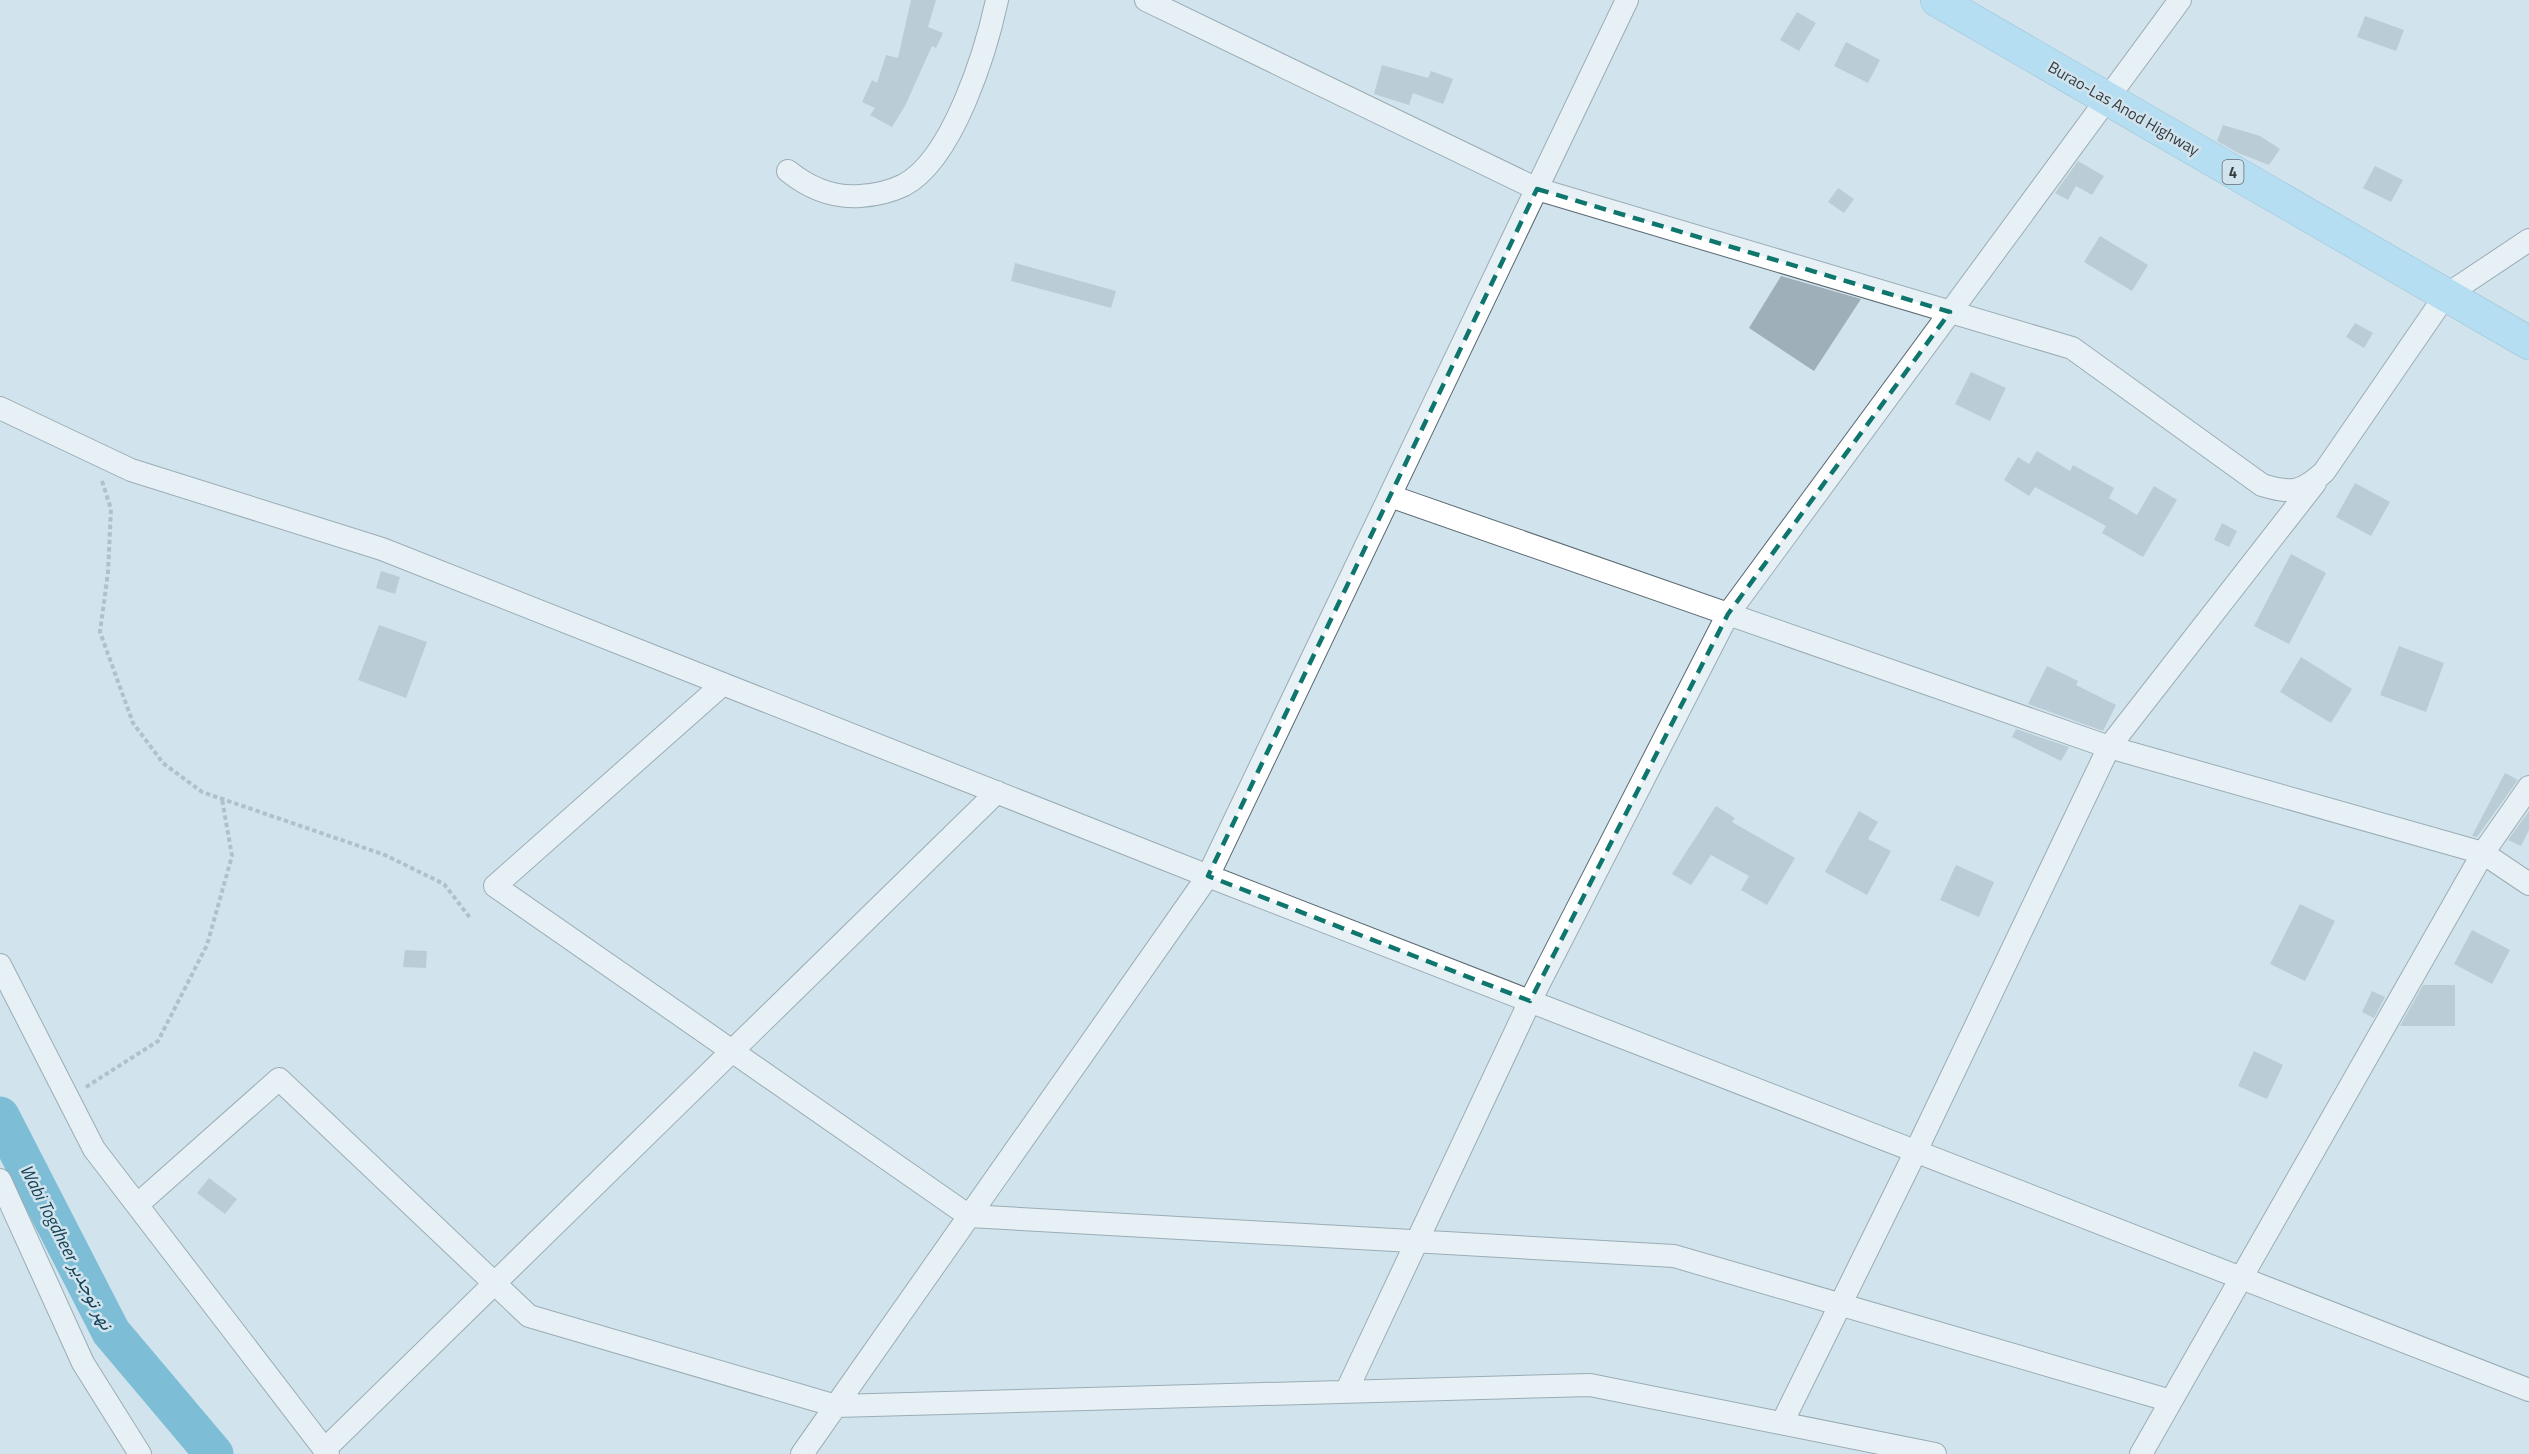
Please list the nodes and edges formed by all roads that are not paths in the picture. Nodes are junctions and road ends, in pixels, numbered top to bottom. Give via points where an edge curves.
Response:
1 (997, 0) edge
2 (1146, 0) edge
3 (1627, 0) edge
4 (1937, 0) edge
5 (2180, 0) edge
6 (2108, 99) junction
7 (788, 171) dead end
8 (1537, 189) junction
9 (2529, 240) edge
10 (2445, 296) junction
11 (1950, 312) junction
12 (2529, 343) edge
13 (0, 408) edge
14 (2324, 472) junction
15 (1390, 496) junction
16 (1728, 614) junction
17 (723, 684) junction
18 (2109, 747) junction
19 (2529, 787) edge
20 (997, 792) junction
21 (2483, 853) junction
22 (1208, 876) junction
23 (2529, 884) edge
24 (0, 965) edge
25 (1530, 1001) junction
26 (732, 1051) junction
27 (1916, 1151) junction
28 (0, 1180) edge
29 (137, 1205) junction
30 (969, 1216) junction
31 (1417, 1241) junction
32 (2241, 1278) junction
33 (495, 1283) junction
34 (1841, 1305) junction
35 (2529, 1390) edge
36 (1346, 1392) junction
37 (2171, 1401) junction
38 (836, 1406) junction
39 (1782, 1423) junction
40 (326, 1452) edge
41 (140, 1454) edge
42 (802, 1454) edge
43 (1935, 1454) edge
44 (2141, 1454) edge

1 - 7 street via 970,87 950,133 922,172 904,185 880,194 848,196 802,183
2 - 8 street
3 - 8 street
4 - 6 highway, Burao-Las Anod Highway / 4
5 - 6 street
6 - 10 highway, Burao-Las Anod Highway / 4
6 - 11 street
8 - 11 street
8 - 15 street
9 - 10 street
10 - 12 highway, Burao-Las Anod Highway / 4
10 - 14 street
11 - 14 street via 2072,348 2262,485 2292,491 2306,488
11 - 16 street
13 - 17 street via 131,470 382,549
14 - 18 street
15 - 16 street
15 - 22 street
16 - 18 street
16 - 25 street
17 - 20 street
17 - 26 street via 495,886
18 - 21 street
18 - 27 street
19 - 21 street
20 - 22 street
20 - 26 street
21 - 23 street
21 - 32 street
22 - 25 street
22 - 30 street
24 - 29 street via 94,1149
25 - 27 street
25 - 31 street
26 - 30 street
26 - 33 street
27 - 32 street
27 - 34 street
28 - 41 street via 83,1363
29 - 33 street via 279,1079
29 - 40 street
30 - 31 street
30 - 38 street
31 - 34 street via 1674,1256
31 - 36 street
32 - 35 street
32 - 37 street
33 - 38 street via 529,1316
33 - 40 street
34 - 37 street
34 - 39 street
36 - 38 street
36 - 39 street via 1590,1385
37 - 44 street
38 - 42 street
39 - 43 street

